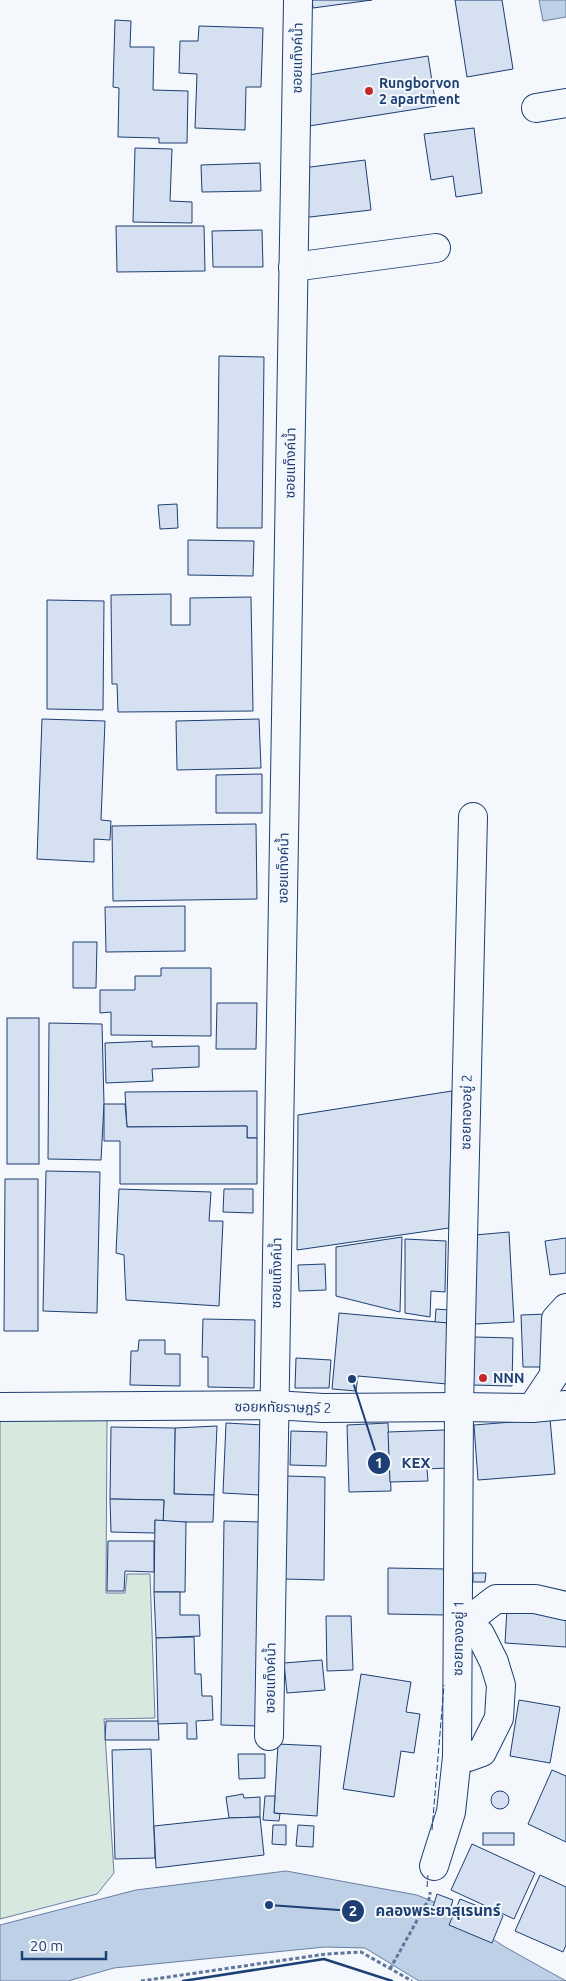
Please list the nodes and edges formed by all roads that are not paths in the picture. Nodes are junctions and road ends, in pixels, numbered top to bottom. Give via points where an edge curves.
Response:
1 (298, 0) edge
2 (566, 103) edge
3 (536, 108) dead end
4 (436, 248) dead end
5 (293, 267) junction
6 (473, 818) dead end
7 (566, 1308) edge
8 (566, 1405) edge
9 (274, 1406) junction
10 (459, 1407) junction
11 (0, 1408) edge
12 (532, 1408) junction
13 (566, 1606) edge
14 (458, 1618) junction
15 (269, 1736) dead end
16 (457, 1757) junction
17 (434, 1866) dead end

1 - 5 street, ซอยแท็งค์น้ำ
2 - 3 street
4 - 5 street
5 - 9 street, ซอยแท็งค์น้ำ
6 - 10 street, ซอยทองอยู่ 2
7 - 12 street via 556,1319 554,1375
8 - 12 street, ซอยหทัยราษฎร์ 2
9 - 10 street, ซอยหทัยราษฎร์ 2
9 - 11 street, ซอยหทัยราษฎร์ 2
9 - 15 street, ซอยแท็งค์น้ำ
10 - 12 street, ซอยหทัยราษฎร์ 2
10 - 14 street, ซอยทองอยู่ 1
13 - 14 street via 535,1599 496,1599 474,1616
14 - 16 street, ซอยทองอยู่ 1
14 - 16 street via 480,1634 501,1685 499,1718 482,1752
16 - 17 street, ซอยทองอยู่ 1 via 451,1812

